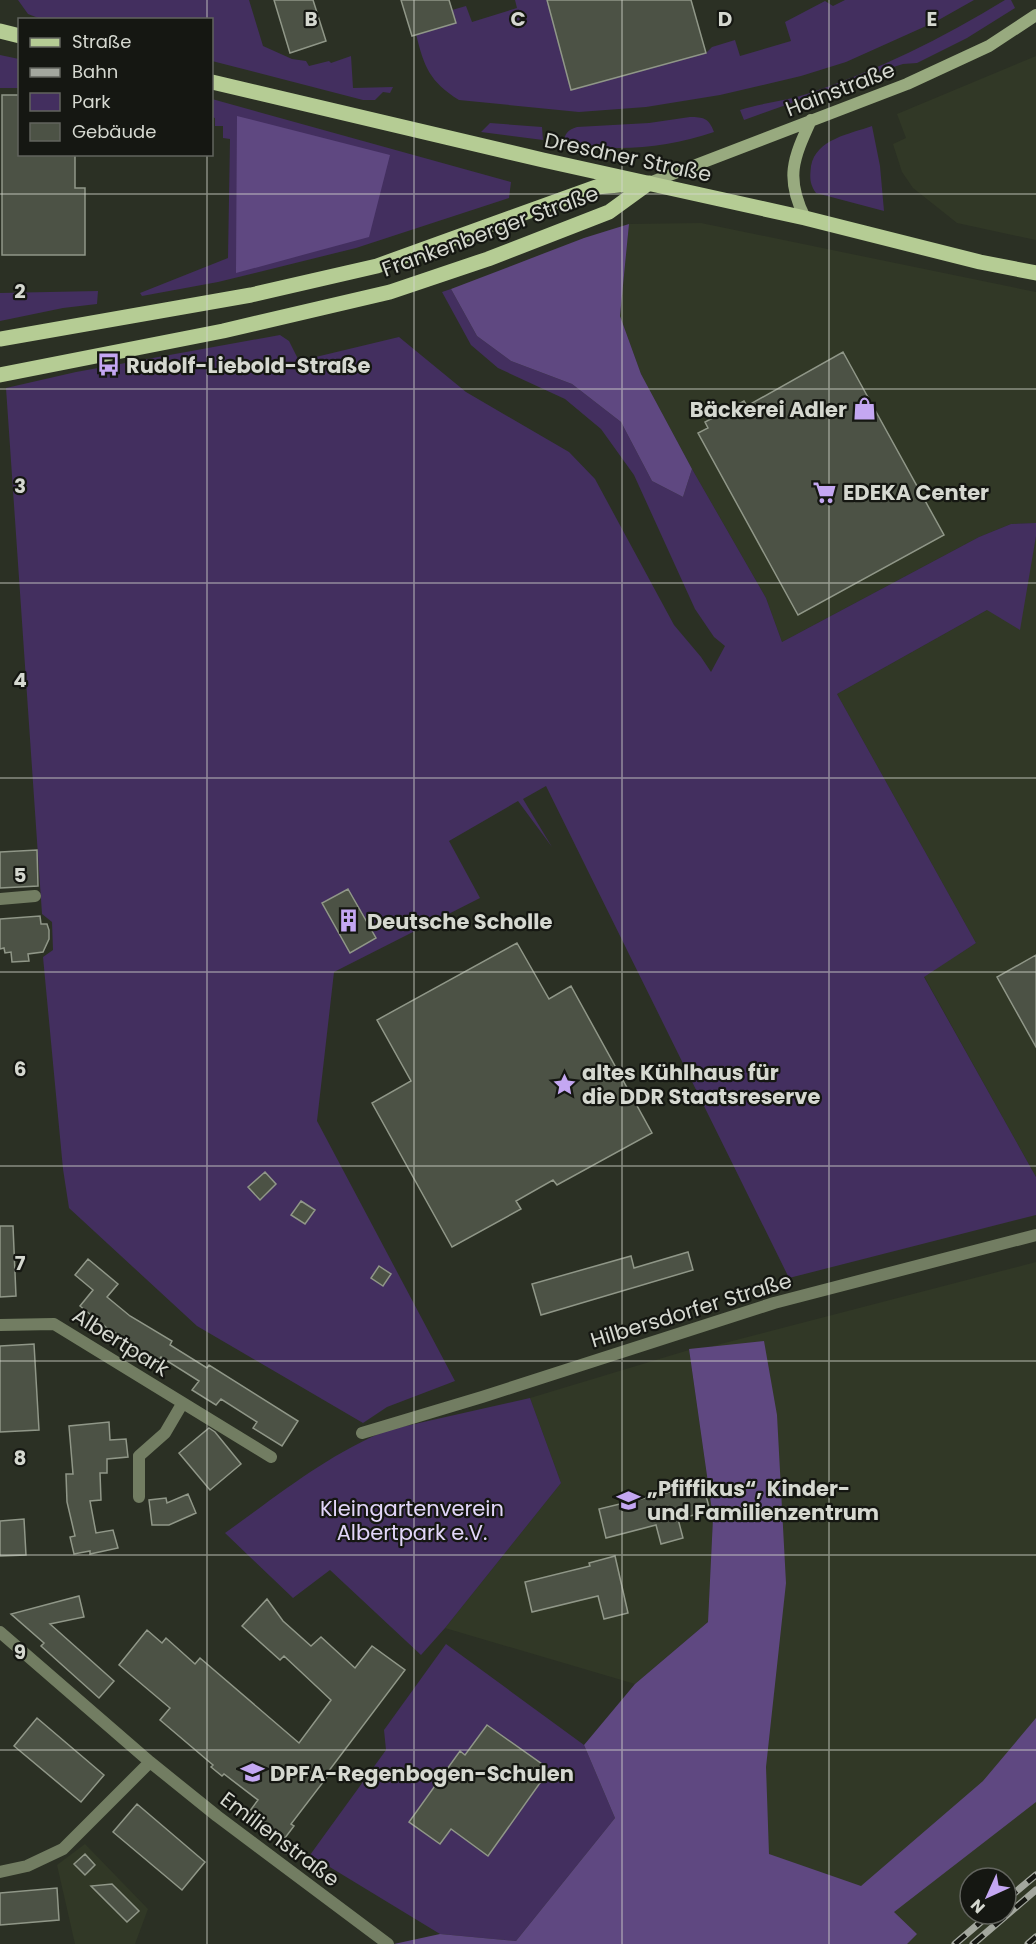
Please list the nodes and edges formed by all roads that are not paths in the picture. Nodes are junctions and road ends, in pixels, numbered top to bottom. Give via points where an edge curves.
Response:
1 (1036, 15) edge
2 (0, 31) edge
3 (18, 36) edge
4 (213, 82) edge
5 (811, 120) junction
6 (649, 183) junction
7 (805, 218) junction
8 (1036, 273) edge
9 (0, 339) edge
10 (0, 375) edge
11 (35, 896) dead end
12 (0, 899) edge
13 (1036, 1235) edge
14 (0, 1326) edge
15 (182, 1404) junction
16 (362, 1432) dead end
17 (271, 1457) dead end
18 (139, 1497) dead end
19 (0, 1632) edge
20 (150, 1762) junction
21 (0, 1872) edge
22 (388, 1944) edge

1 - 5 main road, Hainstraße via 970,55 907,84
2 - 3 main road
4 - 6 main road, Dresdner Straße
5 - 6 main road, Hainstraße
5 - 7 main road via 794,160 795,199
6 - 7 main road, Dresdner Straße
6 - 9 main road, Frankenberger Straße via 596,187 377,266 251,295
6 - 10 main road, Frankenberger Straße via 609,212 390,292 223,331
7 - 8 main road, Dresdner Straße
11 - 12 street
13 - 16 street, Hilbersdorfer Straße via 774,1303
14 - 15 street, Albertpark via 54,1324
15 - 17 street, Albertpark
15 - 18 street, Albertpark via 165,1433 139,1456
19 - 20 street, Emilienstraße
20 - 21 street via 63,1849 27,1866
20 - 22 street, Emilienstraße

